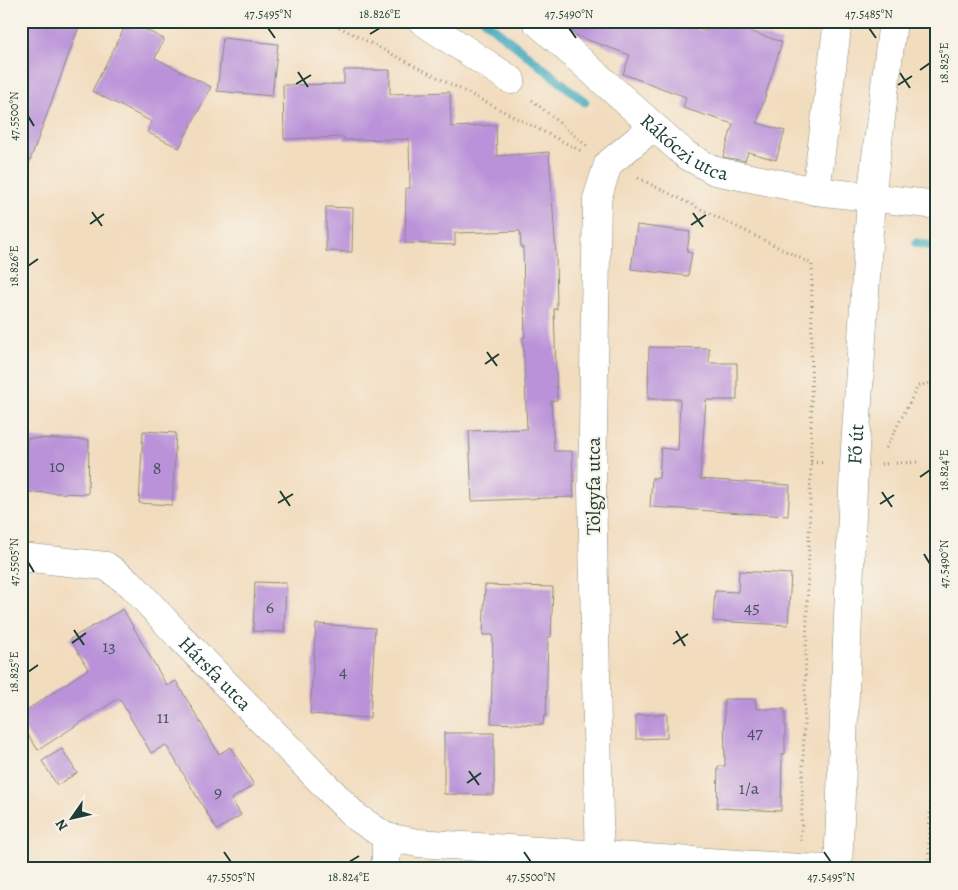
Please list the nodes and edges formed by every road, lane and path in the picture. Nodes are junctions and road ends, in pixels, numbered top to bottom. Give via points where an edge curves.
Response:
1 (422, 21) edge
2 (536, 21) edge
3 (838, 21) edge
4 (893, 21) edge
5 (339, 27) dead end
6 (511, 80) joint
7 (653, 127) junction
8 (608, 164) junction
9 (816, 191) junction
10 (871, 198) junction
11 (936, 205) edge
12 (937, 381) edge
13 (921, 462) dead end
14 (21, 557) edge
15 (937, 647) edge
16 (386, 837) junction
17 (601, 861) edge
18 (800, 868) edge
19 (386, 869) edge
20 (836, 869) edge
21 (928, 869) edge

1 - 6 street
2 - 7 street, Rákóczi utca
3 - 9 street
4 - 10 street, Fő út
5 - 8 path
6 - 8 path
7 - 8 street
7 - 9 street, Rákóczi utca via 686,155 715,171
8 - 17 street, Tölgyfa utca via 597,199 592,488
8 - 18 path via 812,264 811,462
9 - 10 street, Rákóczi utca
10 - 11 street, Rákóczi utca
10 - 20 street, Fő út via 854,474
12 - 13 path via 918,386 878,464
14 - 16 street, Hársfa utca via 106,566 132,585 355,816
15 - 21 path
16 - 17 street, Hársfa utca
16 - 19 street
17 - 18 street, Hársfa utca
18 - 20 street, Hársfa utca

